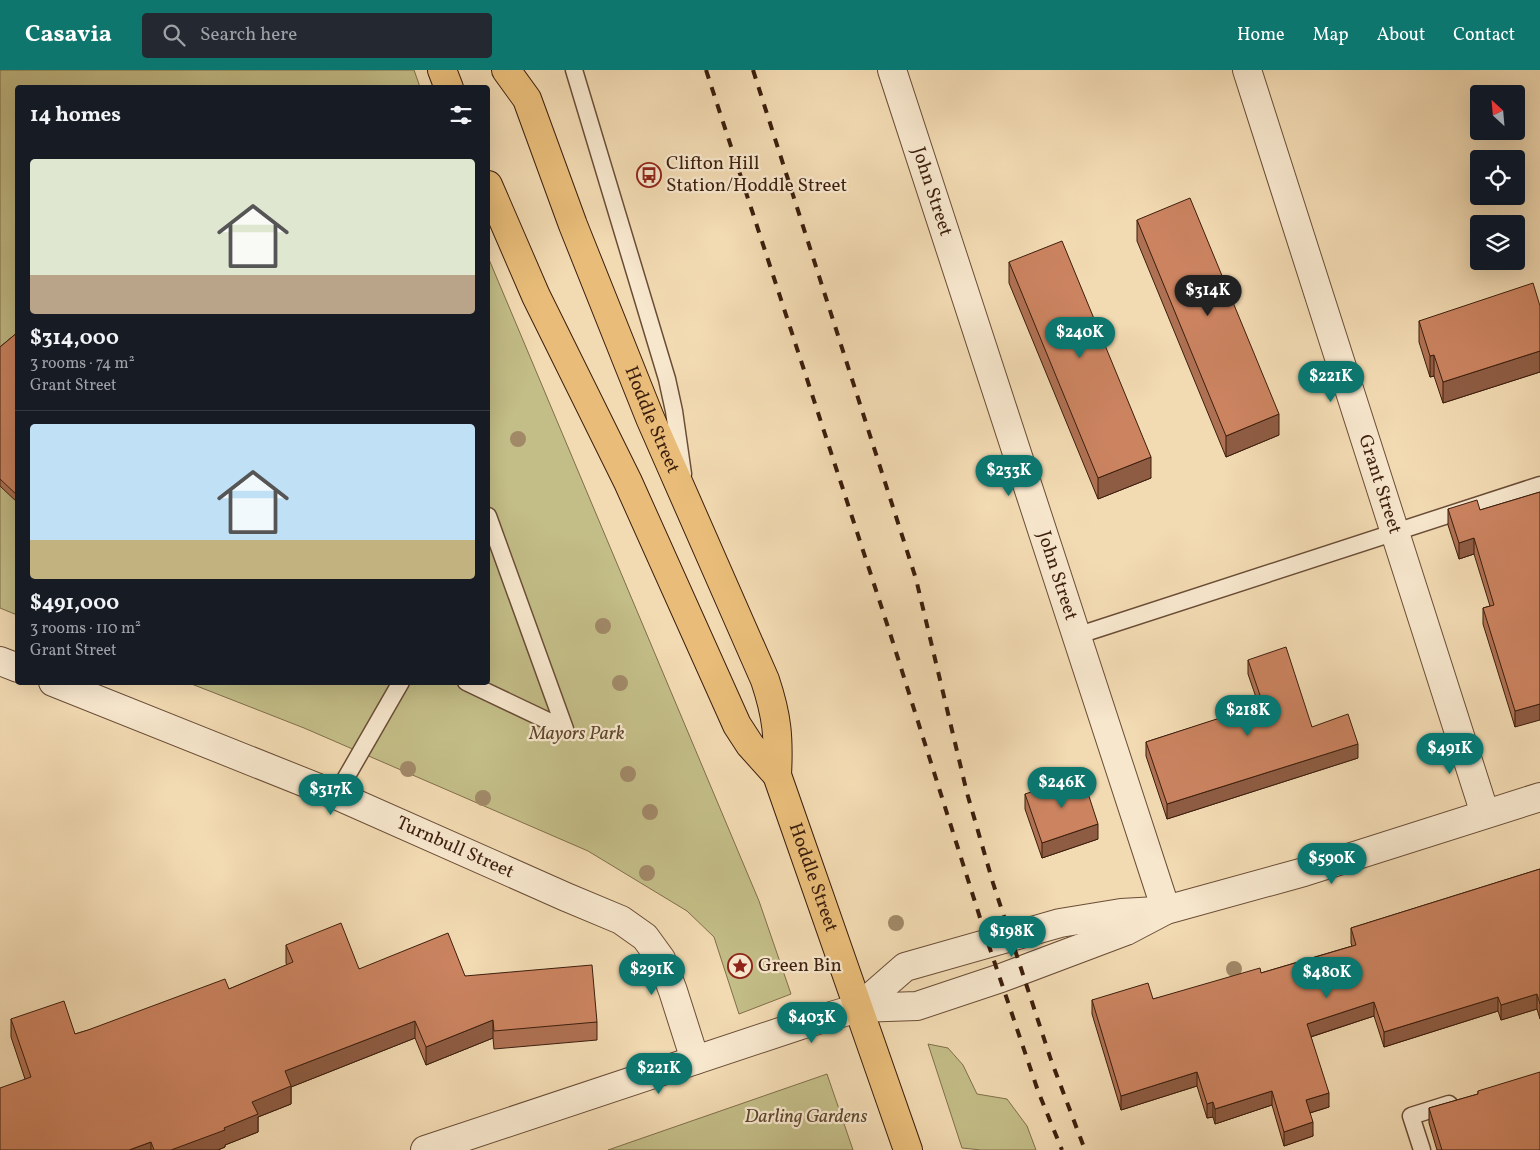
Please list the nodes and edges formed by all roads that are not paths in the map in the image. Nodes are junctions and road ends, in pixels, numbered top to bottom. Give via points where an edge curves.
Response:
1 (442, 70) edge
2 (506, 70) edge
3 (526, 70) edge
4 (574, 70) edge
5 (892, 70) edge
6 (1247, 70) edge
7 (448, 85) edge
8 (528, 99) junction
9 (490, 190) edge
10 (1540, 485) edge
11 (685, 496) junction
12 (490, 522) edge
13 (1395, 532) junction
14 (1076, 636) junction
15 (0, 661) edge
16 (15, 667) edge
17 (61, 685) edge
18 (399, 685) edge
19 (472, 685) edge
20 (777, 775) junction
21 (336, 795) junction
22 (1540, 797) edge
23 (1485, 814) junction
24 (1166, 910) junction
25 (858, 1008) junction
26 (695, 1060) junction
27 (1466, 1099) edge
28 (426, 1150) edge
29 (908, 1150) edge
30 (1422, 1150) edge

1 - 7 main road
2 - 8 main road, Hoddle Street
3 - 8 main road
4 - 11 lane via 668,379
5 - 14 street, John Street
6 - 13 street, Grant Street
8 - 11 main road, Hoddle Street via 614,329
9 - 20 main road, Hoddle Street via 536,296 632,491 736,725
10 - 13 lane
11 - 20 main road, Hoddle Street via 765,680 778,734
12 - 19 lane via 565,729
13 - 14 lane
13 - 23 street, Grant Street
14 - 24 street, John Street
15 - 16 street
17 - 21 street, Turnbull Street
18 - 21 lane
20 - 25 main road, Hoddle Street
21 - 26 street, Turnbull Street via 621,920 645,937 661,959
22 - 23 street
23 - 24 street via 1304,872
24 - 25 street via 1126,931 917,1006
24 - 25 street via 1121,912 1060,923 905,967
25 - 26 street
25 - 29 main road, Hoddle Street
26 - 28 street
27 - 30 lane via 1411,1116

